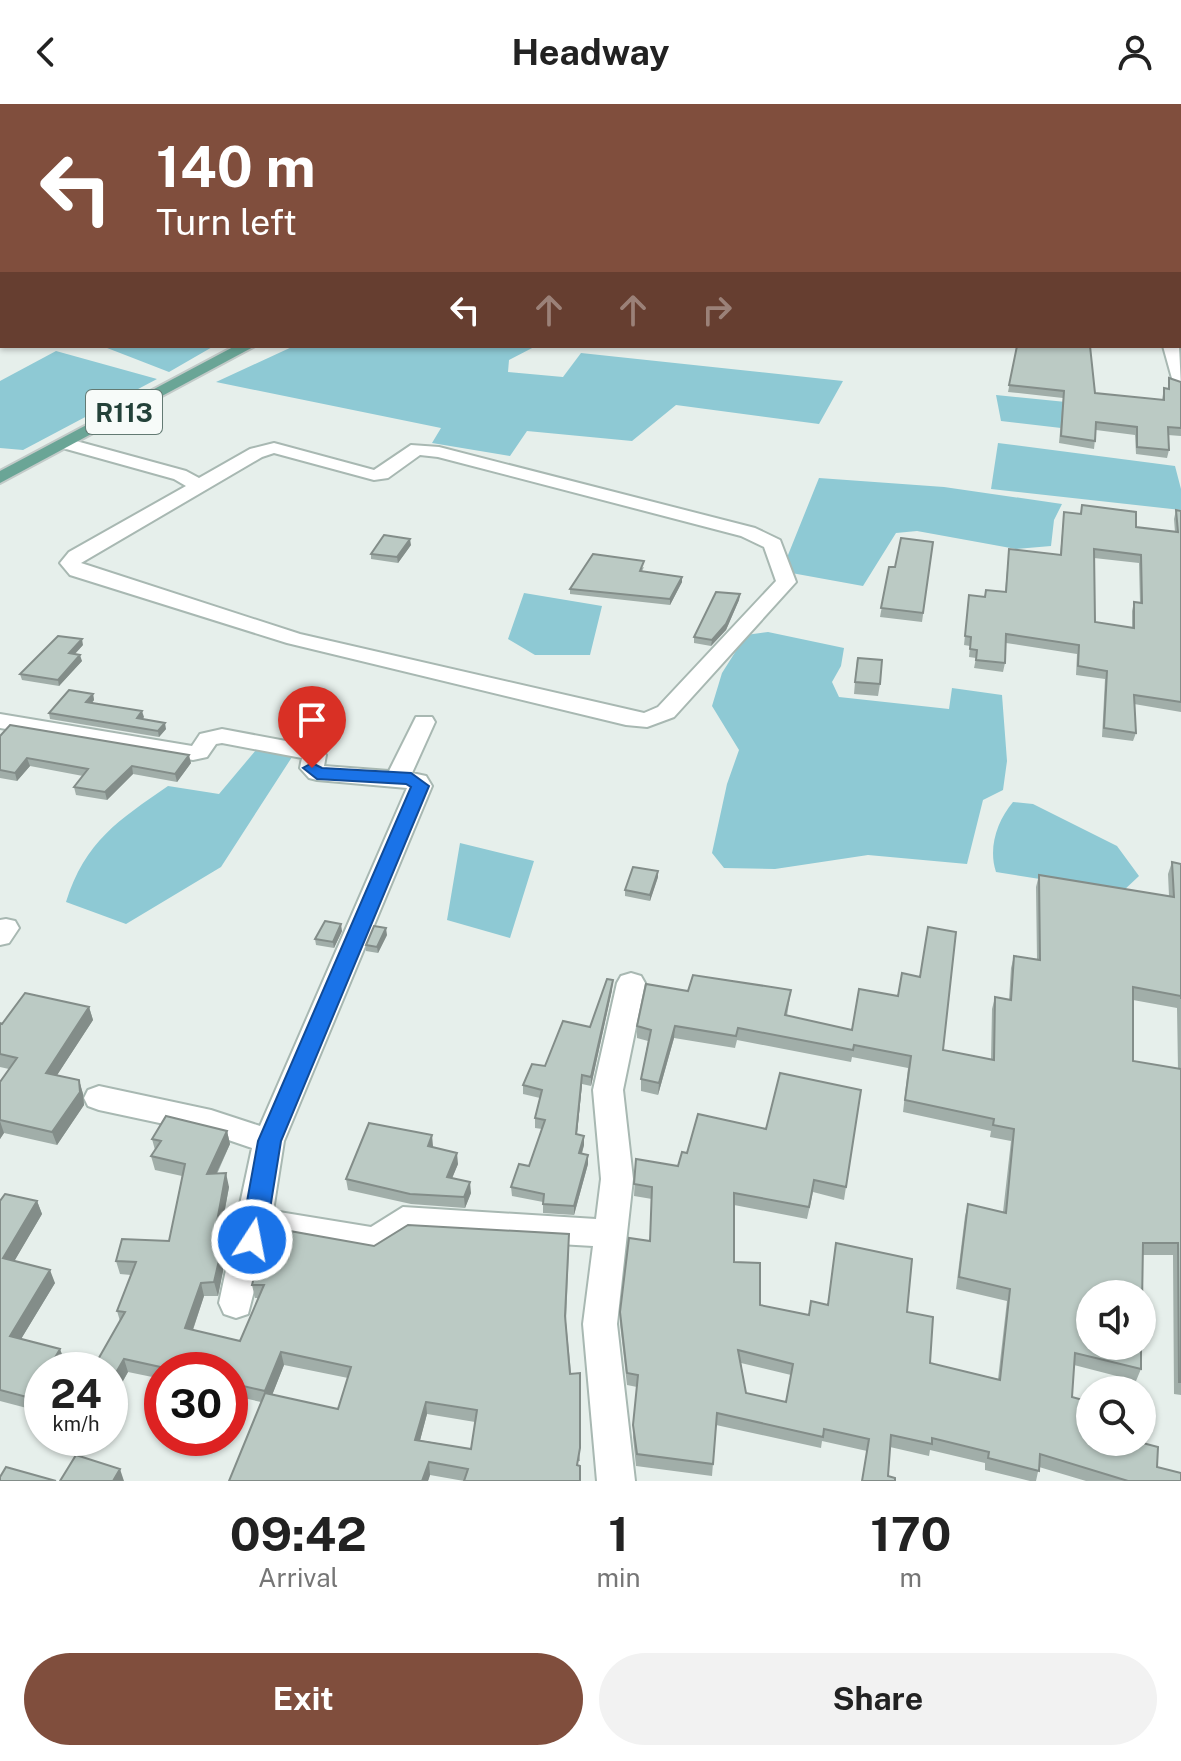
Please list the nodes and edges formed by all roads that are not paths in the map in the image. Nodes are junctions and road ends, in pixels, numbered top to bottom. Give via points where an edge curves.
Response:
1 (243, 348) edge
2 (1172, 348) edge
3 (1181, 382) edge
4 (65, 443) junction
5 (0, 478) edge
6 (199, 486) junction
7 (0, 721) edge
8 (424, 722) dead end
9 (398, 778) junction
10 (631, 983) dead end
11 (99, 1098) dead end
12 (269, 1141) junction
13 (256, 1219) junction
14 (609, 1233) junction
15 (236, 1303) dead end
16 (616, 1481) edge

1 - 4 main road, R113
2 - 3 street
4 - 5 main road, R113
4 - 6 street via 180,475
6 - 6 street via 70,563 77,571 294,639 626,718 647,720 666,712 786,582 773,544 764,536 439,452 417,449 374,475 274,448
7 - 9 street via 193,753 208,739 222,736 310,752 317,773
8 - 9 street
9 - 12 street via 420,786
10 - 14 street via 608,1090 617,1179
11 - 12 street via 211,1122
12 - 13 street
13 - 14 street via 376,1242 403,1221
13 - 15 street
14 - 16 street via 600,1324

